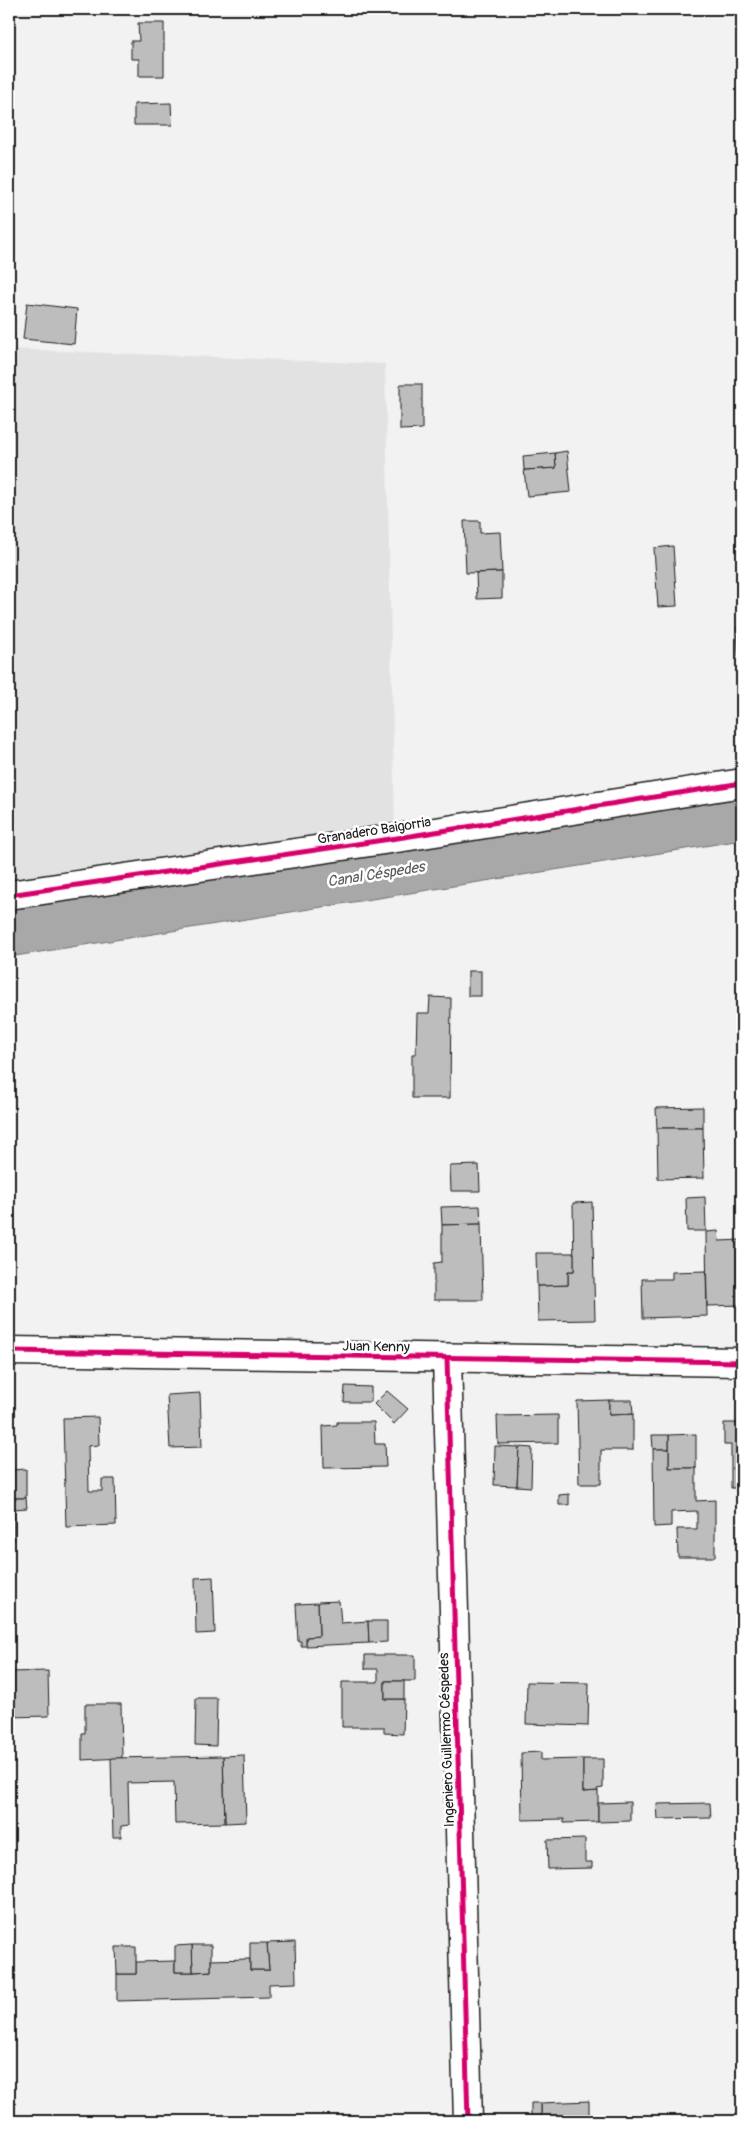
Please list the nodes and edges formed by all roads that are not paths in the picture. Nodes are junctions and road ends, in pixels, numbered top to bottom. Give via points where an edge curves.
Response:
1 (742, 783) edge
2 (9, 894) edge
3 (9, 1351) edge
4 (447, 1358) junction
5 (742, 1362) edge
6 (468, 2121) edge

1 - 2 street, Granadero Baigorria via 404,837
3 - 4 street, Juan Kenny
4 - 5 street, Juan Kenny
4 - 6 street, Ingeniero Guillermo Céspedes

